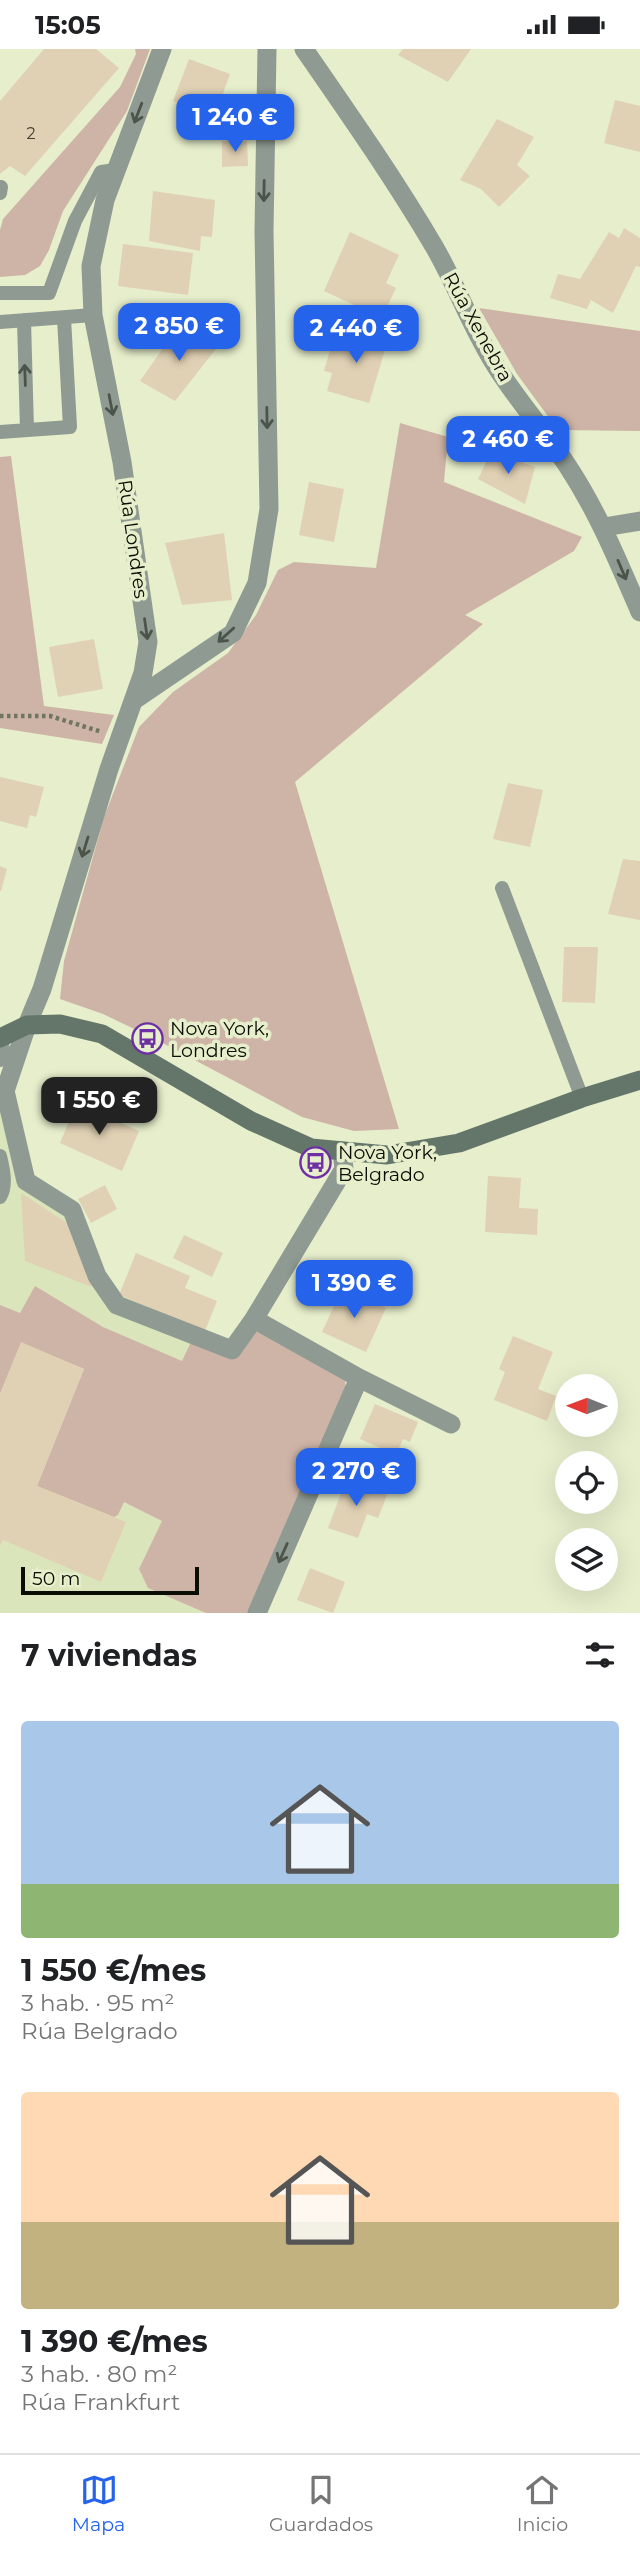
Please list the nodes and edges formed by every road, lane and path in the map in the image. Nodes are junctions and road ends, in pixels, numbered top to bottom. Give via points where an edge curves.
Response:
1 (162, 49) edge
2 (267, 49) edge
3 (304, 49) edge
4 (117, 170) junction
5 (0, 293) edge
6 (93, 315) junction
7 (64, 318) junction
8 (24, 320) junction
9 (0, 322) edge
10 (27, 430) junction
11 (0, 432) edge
12 (640, 521) edge
13 (604, 527) junction
14 (640, 612) edge
15 (134, 701) junction
16 (0, 716) edge
17 (120, 737) junction
18 (502, 888) dead end
19 (27, 1025) junction
20 (0, 1038) edge
21 (0, 1060) edge
22 (640, 1080) edge
23 (582, 1098) junction
24 (342, 1151) junction
25 (0, 1156) edge
26 (0, 1197) edge
27 (254, 1319) junction
28 (359, 1378) junction
29 (451, 1424) dead end
30 (257, 1613) edge

1 -> 4 street, Rúa Londres
2 -> 15 street via 264,231 269,509 257,583 233,633
3 - 13 street, Rúa Xenebra via 436,250 499,371 567,464
4 - 5 lane via 101,172 75,221 49,293
4 - 6 street, Rúa Londres via 91,266
6 - 7 lane
6 -> 15 street, Rúa Londres via 122,463 148,642
7 - 8 lane
7 - 10 lane via 70,427
8 - 9 lane
10 -> 8 lane
10 - 11 lane
12 - 13 street
13 -> 14 street, Rúa Xenebra
15 - 17 street, Rúa Londres
16 - 17 path via 50,716
17 -> 19 street, Rúa Londres
18 - 23 lane
19 - 20 main road
19 - 24 main road via 60,1024 102,1034 251,1121 310,1148
19 - 27 street, Rúa Londres via 5,1091 26,1181 72,1210 97,1276 117,1305 232,1350
20 - 21 lane via 4,1052
22 - 23 main road
23 - 24 main road via 459,1143 387,1155
24 - 27 street via 344,1169
25 - 26 lane via 4,1172
27 - 28 street
28 - 29 street
28 -> 30 street

